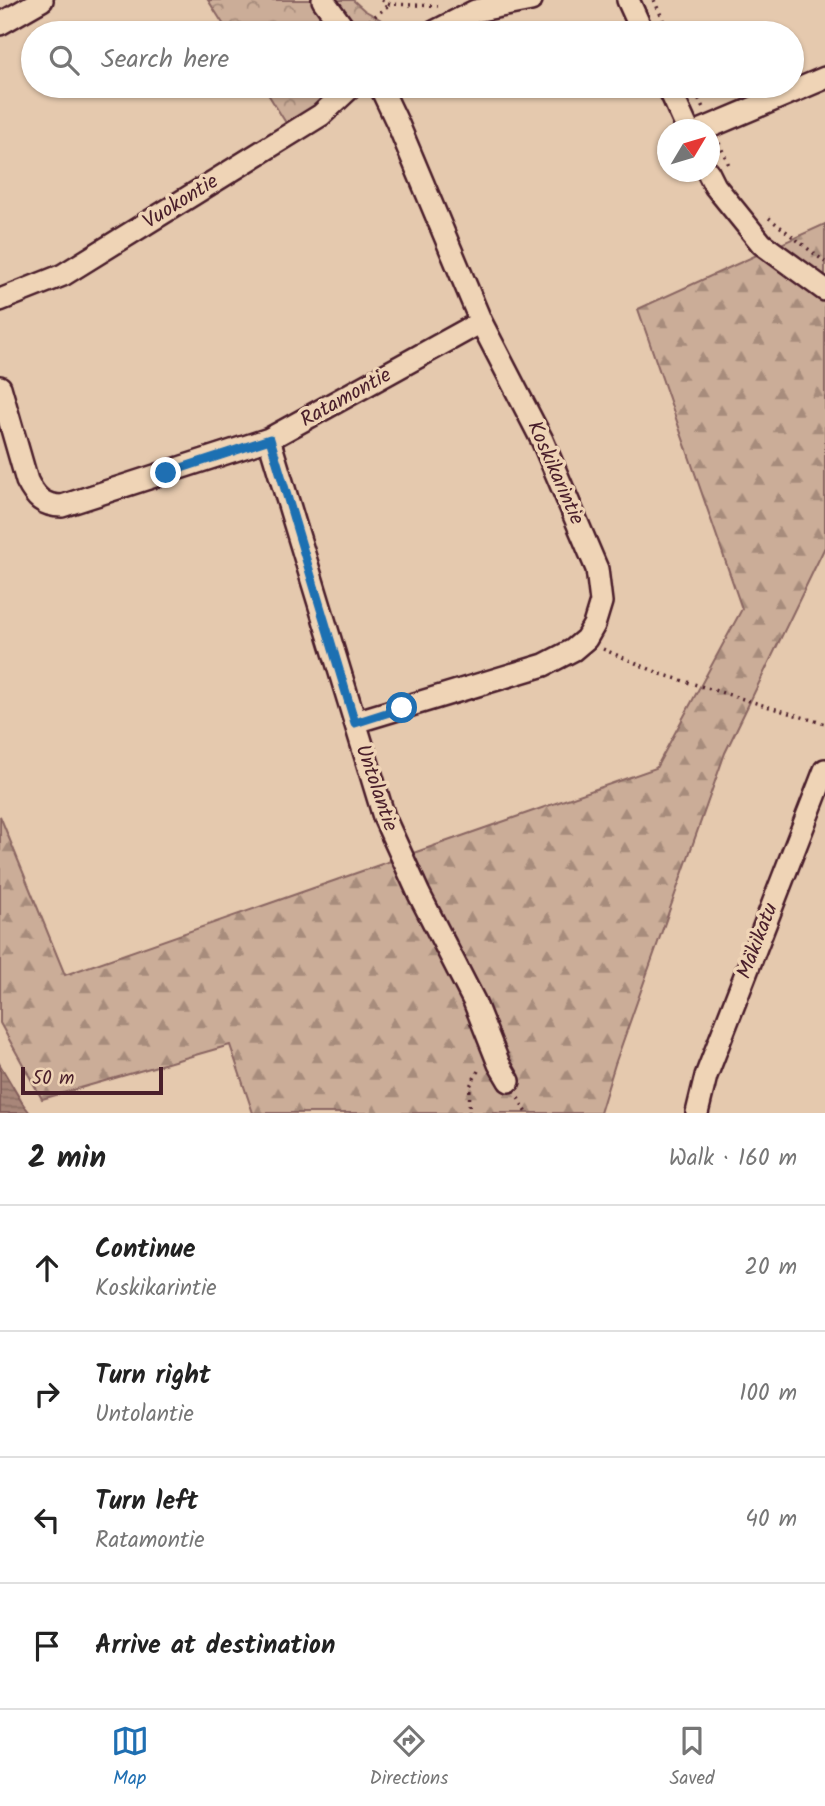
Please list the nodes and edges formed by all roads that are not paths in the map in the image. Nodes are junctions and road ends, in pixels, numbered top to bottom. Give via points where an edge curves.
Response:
1 (42, 0) edge
2 (323, 0) edge
3 (531, 0) edge
4 (628, 0) edge
5 (473, 6) edge
6 (345, 21) edge
7 (450, 21) edge
8 (638, 21) edge
9 (0, 24) edge
10 (825, 78) edge
11 (804, 87) edge
12 (339, 98) edge
13 (385, 98) edge
14 (673, 98) edge
15 (777, 98) edge
16 (683, 119) edge
17 (720, 122) edge
18 (713, 182) edge
19 (825, 290) edge
20 (0, 300) edge
21 (481, 322) junction
22 (0, 387) edge
23 (270, 439) junction
24 (355, 723) junction
25 (825, 770) edge
26 (509, 1081) dead end
27 (697, 1113) edge

1 - 9 street
2 - 6 street
3 - 5 street
4 - 8 street
5 - 7 street
10 - 11 street
12 - 20 street, Vuokontie via 321,115 63,275
13 - 21 street, Koskikarintie
14 - 16 street
15 - 17 street
18 - 19 street via 762,244
21 - 23 street, Ratamontie
21 - 24 street, Koskikarintie via 542,440 597,569 601,602 594,625 573,650 544,665
22 - 23 street, Ratamontie via 27,481 34,494 52,506
23 - 24 street, Untolantie
24 - 26 street, Untolantie via 383,817
25 - 27 street, Mäkikatu via 706,1076

